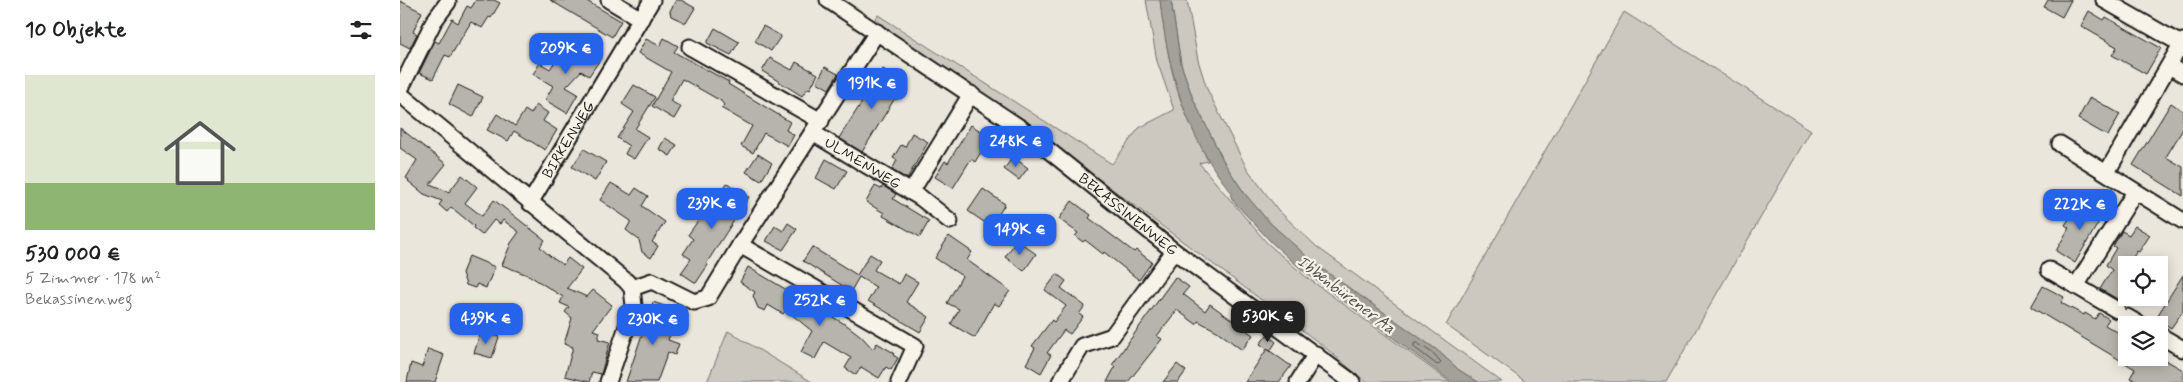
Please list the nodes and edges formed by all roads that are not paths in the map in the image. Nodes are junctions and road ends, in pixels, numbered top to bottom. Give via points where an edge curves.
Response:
1 (609, 0) edge
2 (652, 0) edge
3 (828, 0) edge
4 (2104, 0) edge
5 (448, 2) dead end
6 (641, 19) junction
7 (877, 32) junction
8 (2182, 42) edge
9 (690, 47) dead end
10 (2169, 66) junction
11 (2183, 74) edge
12 (400, 90) edge
13 (400, 94) edge
14 (970, 94) junction
15 (817, 127) junction
16 (2060, 144) dead end
17 (2107, 172) junction
18 (911, 192) junction
19 (2135, 192) junction
20 (530, 203) junction
21 (950, 221) dead end
22 (2183, 221) edge
23 (740, 245) junction
24 (1174, 251) junction
25 (2049, 270) dead end
26 (2076, 286) junction
27 (632, 288) junction
28 (2125, 316) edge
29 (2168, 340) edge
30 (2183, 349) edge
31 (1316, 354) junction
32 (608, 382) edge
33 (899, 382) edge
34 (1060, 382) edge
35 (1298, 382) edge
36 (1352, 382) edge

1 - 6 street
2 - 6 street, BIRKENWEG
3 - 7 street, BEKASSINENWEG
4 - 8 street
5 - 12 street via 434,21
6 - 20 street, BIRKENWEG
7 - 14 street, BEKASSINENWEG
7 - 15 street
8 - 10 street
9 - 15 street, ULMENWEG
10 - 11 street
10 - 17 street
13 - 20 street
14 - 18 street, ULMENWEG
14 - 24 street, BEKASSINENWEG via 1022,129
15 - 18 street, ULMENWEG
15 - 23 street
16 - 17 street
17 - 19 street
18 - 21 street, ULMENWEG
19 - 22 street
19 - 26 street
20 - 27 street
23 - 27 street via 708,298 702,301 694,302 652,280
23 - 33 street via 915,346
24 - 31 street, BEKASSINENWEG
24 - 34 street via 1112,336 1082,346
25 - 26 street
26 - 28 street
27 - 32 street via 634,306
29 - 30 street
31 - 35 street
31 - 36 street, BEKASSINENWEG

